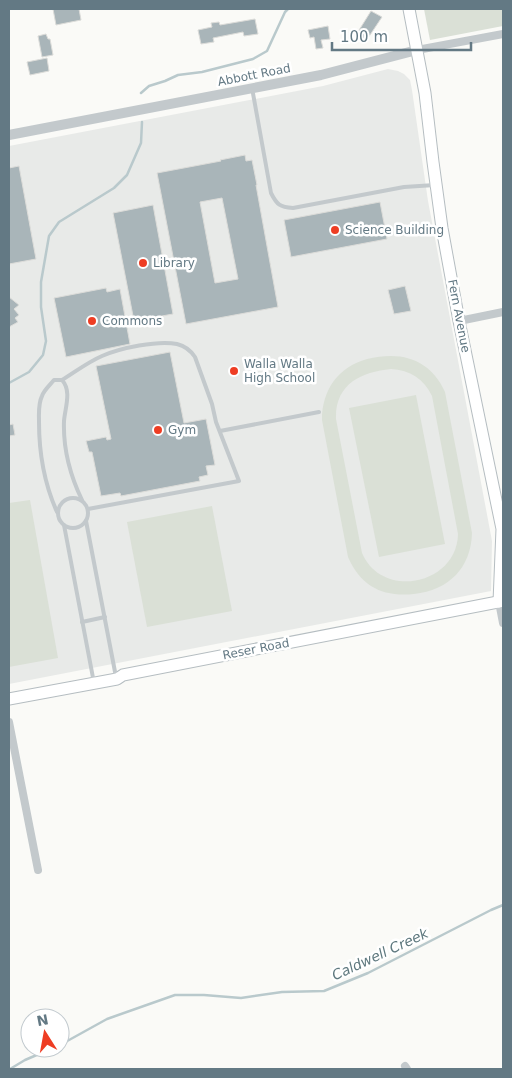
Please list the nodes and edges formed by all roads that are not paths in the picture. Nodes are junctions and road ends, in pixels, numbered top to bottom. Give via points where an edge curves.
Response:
1 (409, 9) edge
2 (503, 34) edge
3 (417, 50) junction
4 (252, 88) junction
5 (9, 135) edge
6 (436, 185) junction
7 (503, 312) edge
8 (459, 320) junction
9 (62, 380) junction
10 (320, 412) dead end
11 (220, 431) junction
12 (82, 500) junction
13 (88, 509) junction
14 (57, 512) junction
15 (86, 521) junction
16 (64, 525) junction
17 (501, 602) edge
18 (105, 617) junction
19 (82, 622) junction
20 (503, 623) edge
21 (117, 679) junction
22 (94, 683) junction
23 (9, 699) edge
24 (9, 722) edge
25 (38, 870) dead end

1 - 3 main road, Fern Avenue
2 - 3 street, Abbott Road
3 - 4 street, Abbott Road via 321,76
3 - 6 main road, Fern Avenue
4 - 5 street, Abbott Road
4 - 6 lane via 271,193 275,202 283,207 293,208 404,187
6 - 8 main road, Fern Avenue
7 - 8 street
8 - 17 main road, Fern Avenue via 502,529
9 - 11 lane via 112,352 158,343 178,344 195,357
9 - 12 lane via 67,390 65,446 71,474
9 - 14 lane via 54,380 39,405 42,467
10 - 11 lane
11 - 13 lane via 239,481
12 - 13 lane
12 - 14 lane via 67,498
13 - 15 lane
14 - 16 lane
15 - 16 lane via 75,528
15 - 18 lane
16 - 19 lane
17 - 20 street, Fern Avenue
17 - 21 main road, Reser Road via 123,675
18 - 19 lane
18 - 21 lane
19 - 22 lane
21 - 22 main road, Reser Road
22 - 23 main road, Reser Road
24 - 25 street

